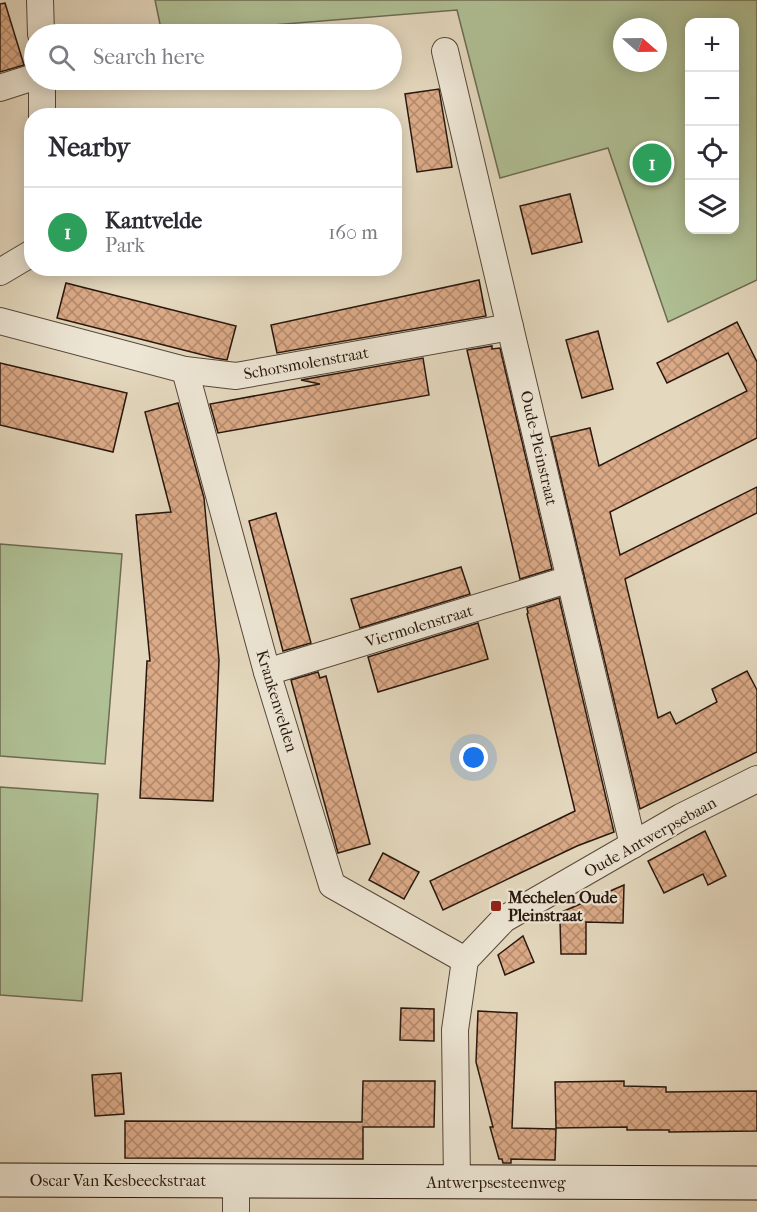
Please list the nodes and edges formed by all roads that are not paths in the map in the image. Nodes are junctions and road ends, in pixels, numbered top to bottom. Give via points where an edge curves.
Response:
1 (40, 0) edge
2 (41, 24) edge
3 (446, 51) dead end
4 (24, 80) edge
5 (0, 88) edge
6 (42, 90) edge
7 (42, 108) edge
8 (24, 258) edge
9 (0, 272) edge
10 (0, 321) edge
11 (510, 327) junction
12 (184, 370) junction
13 (570, 579) junction
14 (267, 672) junction
15 (757, 779) edge
16 (633, 845) junction
17 (465, 960) junction
18 (0, 1180) edge
19 (457, 1181) junction
20 (757, 1183) edge
21 (236, 1196) edge

1 - 2 street
3 - 11 street, Oude-Pleinstraat
4 - 5 street
6 - 7 street
8 - 9 street
10 - 12 street, Schorsmolenstraat
11 - 12 street, Schorsmolenstraat via 236,376
11 - 13 street, Oude-Pleinstraat
12 - 14 street, Krankenvelden
13 - 14 street, Viermolenstraat
13 - 16 street, Oude-Pleinstraat
14 - 17 street, Krankenvelden via 332,885
15 - 16 street, Oude Antwerpsebaan
16 - 17 street, Oude Antwerpsebaan via 504,919
17 - 19 street via 455,1030
18 - 21 main road, Oscar Van Kesbeeckstraat
19 - 20 main road, Antwerpsesteenweg
19 - 21 main road, Antwerpsesteenweg

